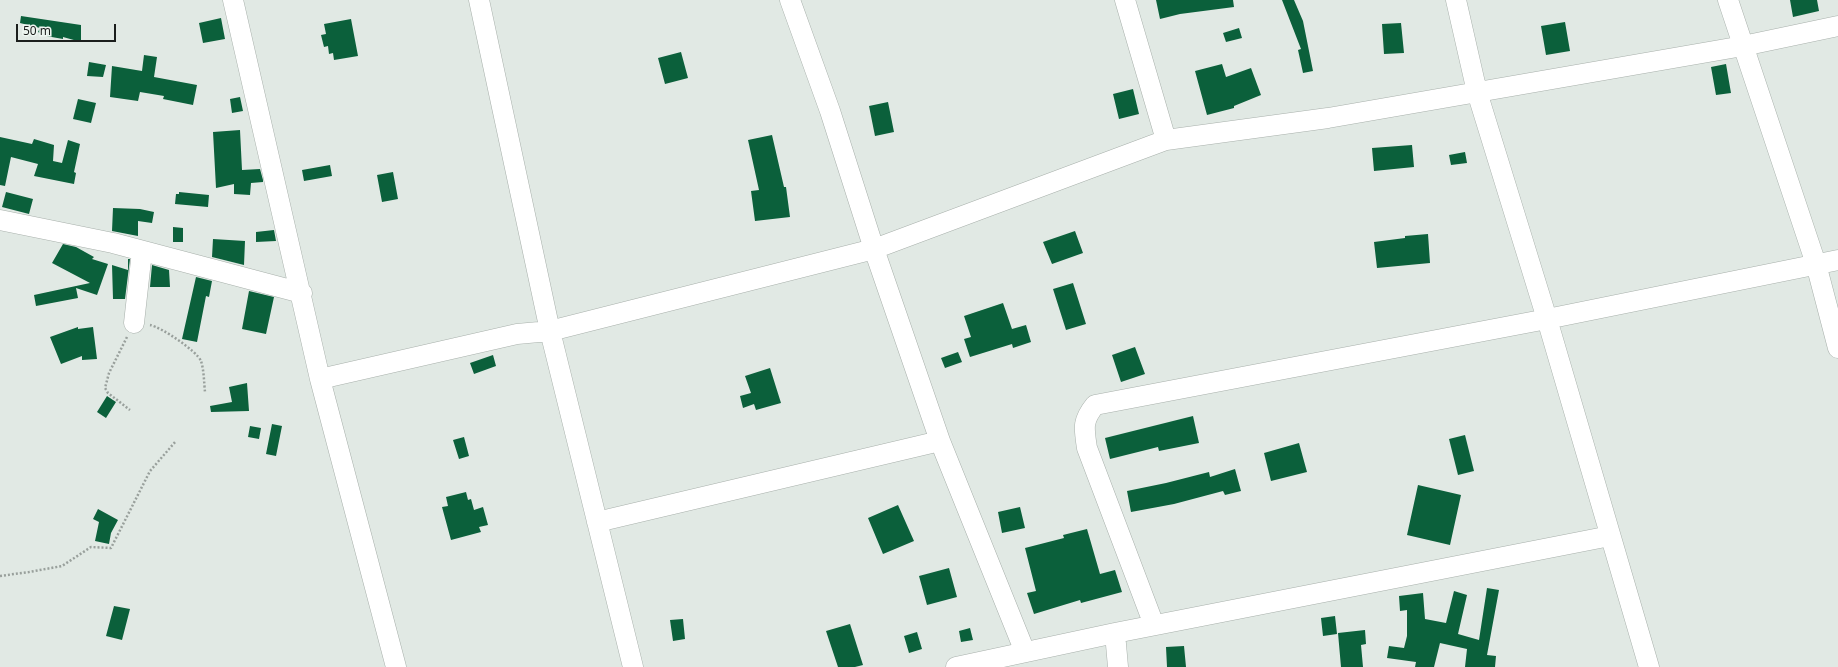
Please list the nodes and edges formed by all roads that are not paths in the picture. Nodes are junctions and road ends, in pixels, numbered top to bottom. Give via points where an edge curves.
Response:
1 (233, 0) edge
2 (479, 0) edge
3 (790, 0) edge
4 (1125, 0) edge
5 (1456, 0) edge
6 (1728, 0) edge
7 (1838, 26) edge
8 (1743, 46) junction
9 (1477, 92) junction
10 (1166, 140) junction
11 (0, 220) edge
12 (874, 249) junction
13 (142, 251) junction
14 (1838, 260) edge
15 (1816, 264) junction
16 (302, 293) junction
17 (1547, 320) junction
18 (134, 323) road end
19 (550, 331) junction
20 (1838, 348) edge
21 (320, 379) junction
22 (940, 441) junction
23 (597, 522) junction
24 (1610, 536) junction
25 (1154, 625) junction
26 (1115, 633) junction
27 (1025, 652) junction
28 (396, 667) edge
29 (633, 667) edge
30 (956, 667) edge
31 (1118, 667) edge
32 (1649, 667) edge

1 - 16 street
2 - 19 street
3 - 12 street via 830,111
4 - 10 street
5 - 9 street
6 - 8 street
7 - 8 street
8 - 9 street
8 - 15 street
9 - 10 street via 1328,118
9 - 17 street
10 - 12 street
11 - 13 street
12 - 19 street
12 - 22 street
13 - 16 street
13 - 18 street
14 - 15 street
15 - 17 street
15 - 20 street
16 - 21 street
17 - 24 street
17 - 25 street via 1095,405 1083,426 1087,448
19 - 21 street via 518,334
19 - 23 street
21 - 28 street
22 - 23 street
22 - 27 street
23 - 29 street
24 - 25 street
24 - 32 street
25 - 26 street
26 - 27 street
26 - 31 street
27 - 30 street

